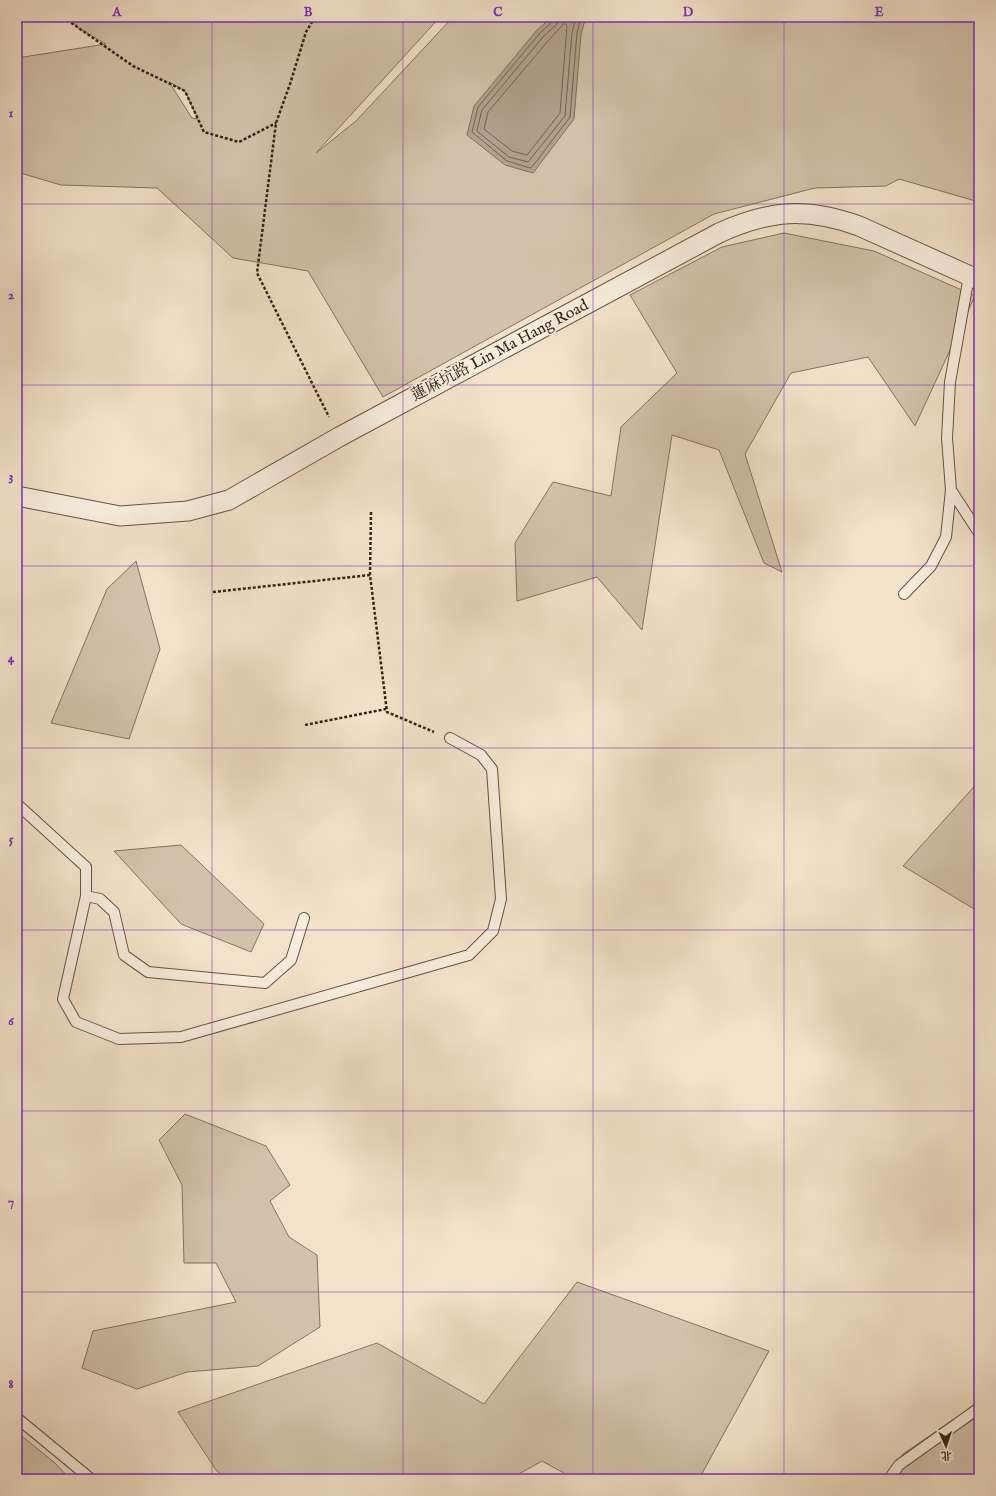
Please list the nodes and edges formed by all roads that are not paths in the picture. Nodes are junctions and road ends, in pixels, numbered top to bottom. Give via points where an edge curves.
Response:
1 (974, 278) edge
2 (951, 490) junction
3 (17, 496) edge
4 (979, 533) edge
5 (904, 594) dead end
6 (450, 738) road end
7 (17, 804) edge
8 (86, 896) junction
9 (304, 918) dead end
10 (979, 1408) edge
11 (17, 1418) edge
12 (91, 1479) edge
13 (889, 1479) edge

1 - 2 lane via 950,382 946,438
1 - 3 street, 蓮麻坑路 Lin Ma Hang Road via 860,226 830,217 790,213 761,218 719,233 339,437 229,500 188,511 120,516
2 - 4 lane
2 - 5 lane via 946,537 930,566
6 - 8 lane via 481,755 492,768 501,899 493,931 469,955 181,1037 119,1039 76,1022 63,999
7 - 8 lane via 86,867
8 - 9 lane via 100,899 114,912 124,955 148,972 265,982 291,960
10 - 13 lane via 899,1465
11 - 12 lane

